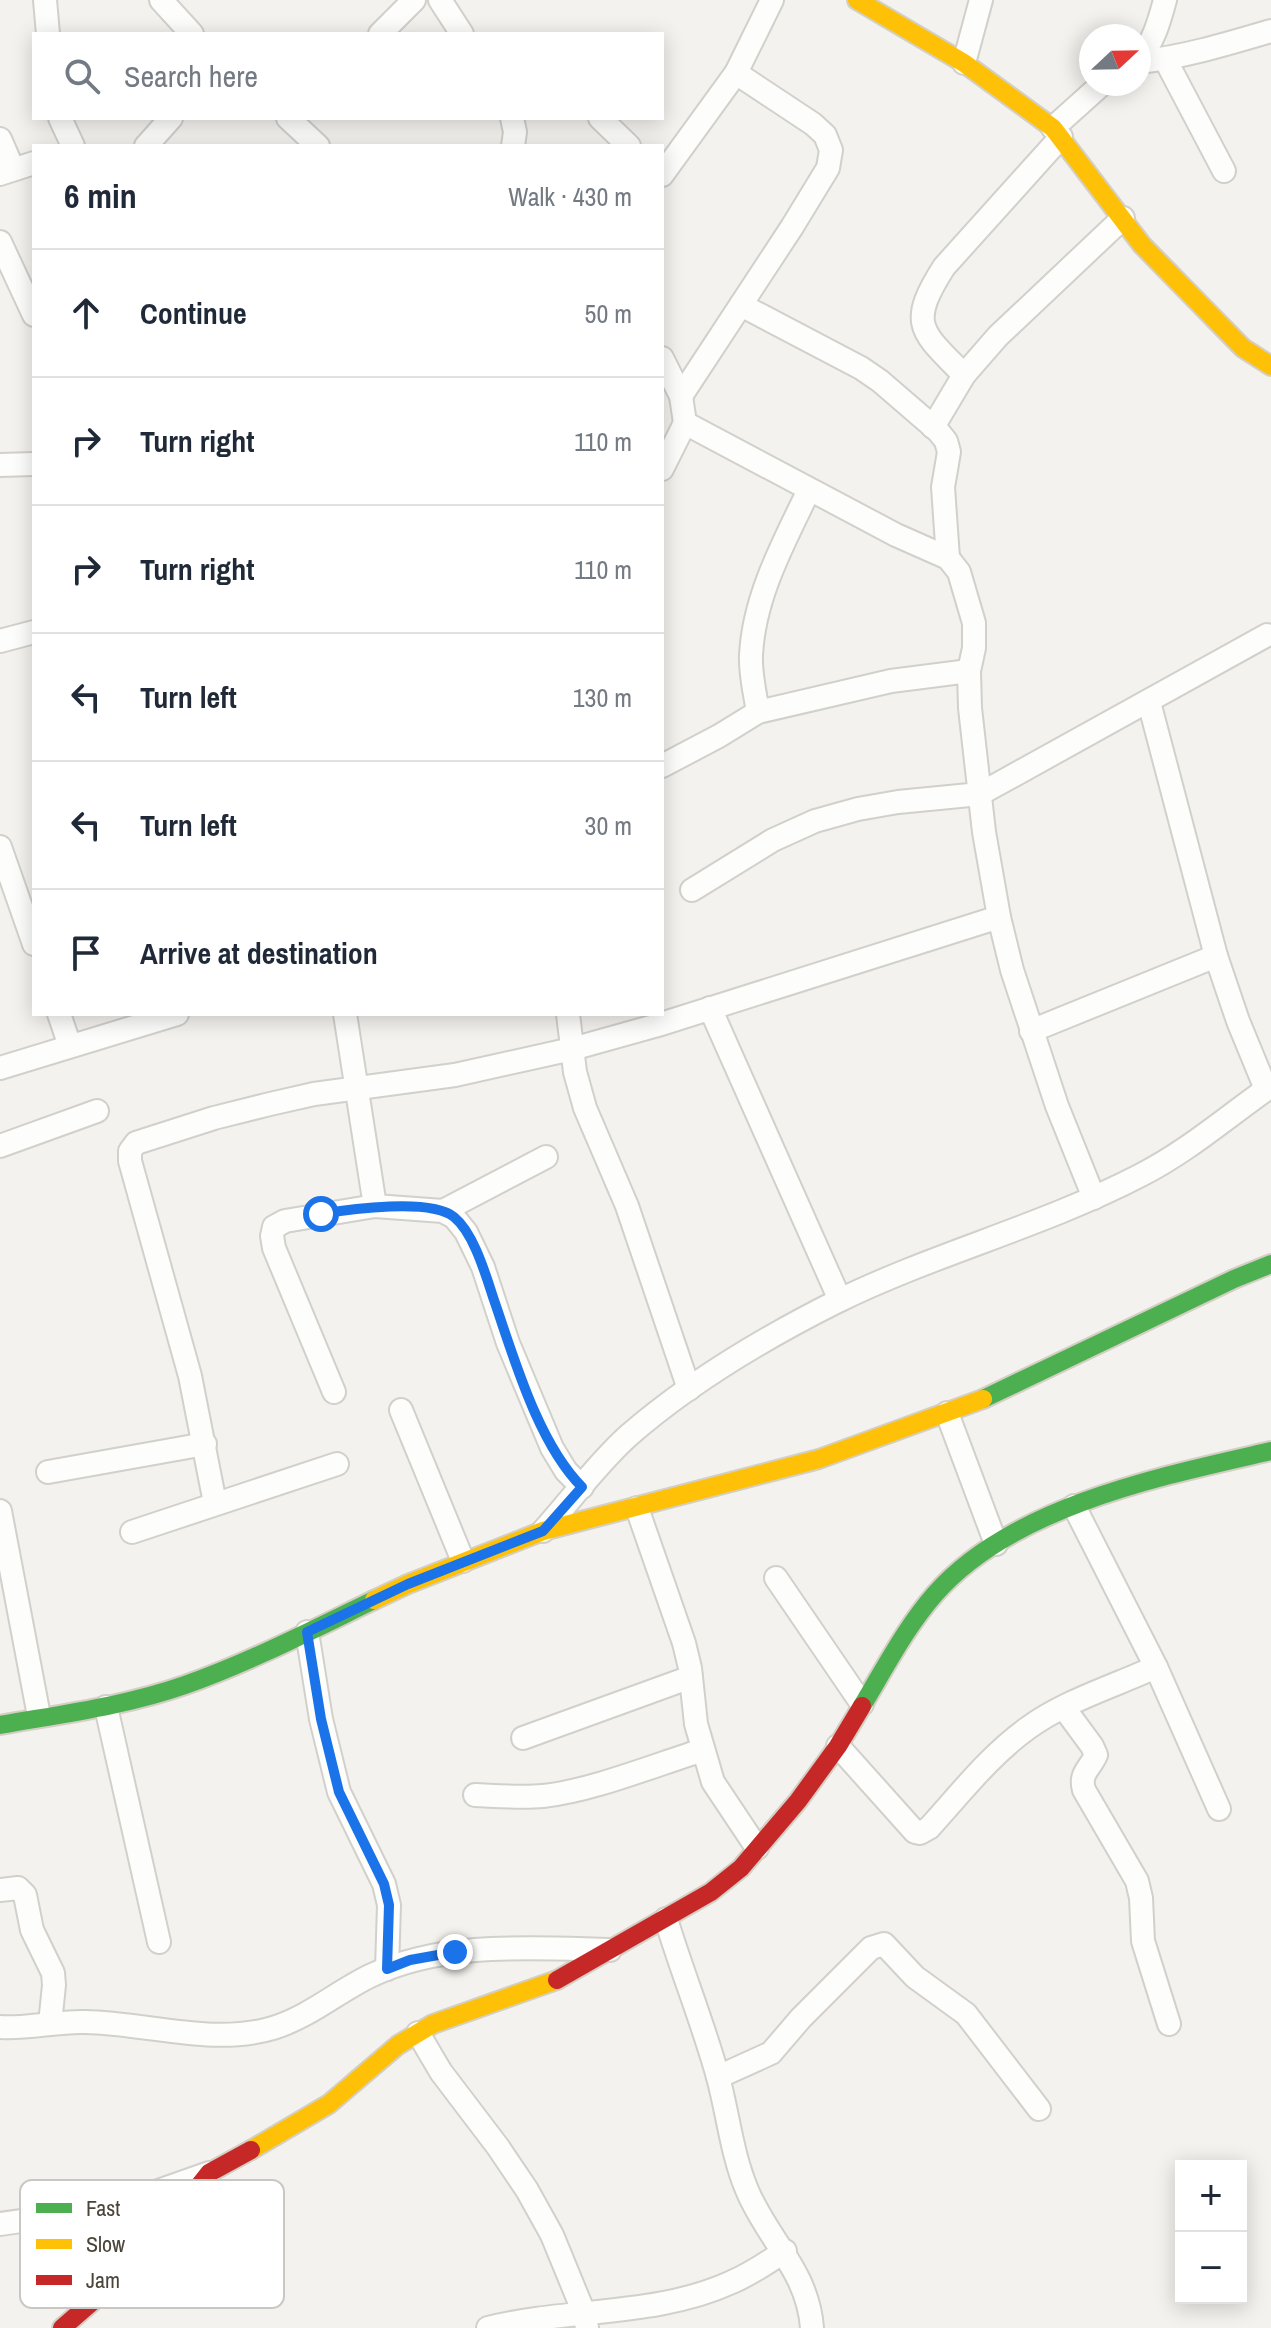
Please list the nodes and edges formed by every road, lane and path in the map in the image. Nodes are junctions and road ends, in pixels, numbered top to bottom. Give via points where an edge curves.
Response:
1 (45, 0) edge
2 (161, 0) edge
3 (414, 0) edge
4 (440, 0) edge
5 (772, 0) edge
6 (857, 0) edge
7 (981, 0) edge
8 (1165, 0) edge
9 (1271, 31) edge
10 (48, 32) edge
11 (190, 32) edge
12 (382, 32) edge
13 (461, 32) edge
14 (1151, 43) edge
15 (1165, 59) junction
16 (1151, 60) edge
17 (964, 63) junction
18 (736, 73) junction
19 (1091, 96) edge
20 (61, 120) edge
21 (169, 120) edge
22 (293, 120) edge
23 (512, 120) edge
24 (602, 120) edge
25 (1057, 133) junction
26 (0, 139) edge
27 (72, 144) edge
28 (148, 144) edge
29 (316, 144) edge
30 (513, 144) edge
31 (627, 144) edge
32 (16, 169) edge
33 (1224, 171) dead end
34 (664, 172) edge
35 (1123, 218) junction
36 (0, 242) edge
37 (741, 305) junction
38 (32, 311) edge
39 (664, 362) edge
40 (1271, 366) edge
41 (964, 375) junction
42 (681, 396) junction
43 (685, 423) junction
44 (933, 427) junction
45 (32, 464) edge
46 (0, 465) edge
47 (664, 465) edge
48 (809, 490) junction
49 (948, 558) junction
50 (32, 633) edge
51 (1267, 635) dead end
52 (0, 641) edge
53 (969, 671) junction
54 (1149, 702) junction
55 (758, 712) junction
56 (664, 765) edge
57 (980, 794) junction
58 (0, 847) edge
59 (692, 890) dead end
60 (999, 917) junction
61 (32, 938) edge
62 (1216, 956) junction
63 (710, 1008) junction
64 (60, 1016) edge
65 (176, 1016) edge
66 (345, 1016) edge
67 (568, 1016) edge
68 (1031, 1031) junction
69 (70, 1046) junction
70 (572, 1049) junction
71 (0, 1068) edge
72 (1269, 1087) edge
73 (356, 1089) junction
74 (97, 1111) dead end
75 (0, 1146) edge
76 (546, 1157) dead end
77 (1094, 1198) junction
78 (375, 1206) junction
79 (443, 1211) junction
80 (1271, 1264) edge
81 (840, 1300) junction
82 (689, 1389) junction
83 (334, 1392) dead end
84 (401, 1410) dead end
85 (947, 1413) junction
86 (205, 1444) junction
87 (1271, 1451) edge
88 (337, 1464) dead end
89 (48, 1472) dead end
90 (582, 1487) junction
91 (215, 1503) junction
92 (1074, 1506) junction
93 (637, 1508) junction
94 (0, 1511) edge
95 (543, 1531) junction
96 (132, 1532) dead end
97 (996, 1544) junction
98 (463, 1561) junction
99 (776, 1578) dead end
100 (307, 1632) junction
101 (1156, 1667) junction
102 (691, 1677) junction
103 (862, 1704) junction
104 (106, 1707) junction
105 (1064, 1708) junction
106 (39, 1716) junction
107 (0, 1725) edge
108 (523, 1738) dead end
109 (838, 1746) junction
110 (703, 1750) junction
111 (475, 1795) dead end
112 (1219, 1809) dead end
113 (757, 1848) junction
114 (0, 1890) edge
115 (666, 1919) junction
116 (159, 1942) dead end
117 (610, 1950) junction
118 (387, 1969) junction
119 (50, 2024) junction
120 (1169, 2024) dead end
121 (0, 2027) edge
122 (418, 2033) junction
123 (718, 2077) junction
124 (1039, 2109) dead end
125 (209, 2173) junction
126 (189, 2180) edge
127 (203, 2180) edge
128 (20, 2221) edge
129 (0, 2224) edge
130 (785, 2251) junction
131 (85, 2308) edge
132 (585, 2320) edge
133 (62, 2328) edge
134 (488, 2328) edge
135 (812, 2328) edge

1 - 10 street
2 - 11 street
3 - 12 street
4 - 13 street
5 - 18 street
6 - 17 street
7 - 17 street
8 - 14 street
9 - 15 street
15 - 16 street
15 - 33 street
17 - 25 street
18 - 34 street
18 - 37 street via 813,124 831,150 828,168
19 - 25 street
20 - 27 street
21 - 28 street
22 - 29 street
23 - 30 street
24 - 31 street
25 - 35 street
25 - 41 street via 944,267 922,309 927,337
26 - 32 street
35 - 40 street via 1142,245 1243,348
35 - 41 street
36 - 38 street
37 - 42 street
37 - 44 street via 861,368
39 - 42 street
41 - 44 street
42 - 43 street
43 - 47 street
43 - 48 street
44 - 49 street via 949,452 943,487
45 - 46 street
48 - 49 street
48 - 55 street via 773,566 754,631 751,656
49 - 53 street via 959,572 974,623
50 - 52 street
51 - 54 street
53 - 55 street via 891,681
53 - 57 street
54 - 57 street
54 - 62 street
55 - 56 street
57 - 59 street via 898,802 815,821
57 - 60 street
58 - 61 street
60 - 63 street
60 - 68 street
62 - 68 street
62 - 72 street
63 - 70 street
63 - 81 street
64 - 69 street
65 - 69 street
66 - 73 street
67 - 70 street
68 - 77 street
69 - 71 street
70 - 73 street via 455,1075
70 - 82 street via 585,1108 627,1206
72 - 77 street via 1199,1140
73 - 78 street
73 - 86 street via 214,1118 145,1138 130,1151
74 - 75 street
76 - 79 street
77 - 81 street
78 - 79 street
78 - 83 street via 285,1221 274,1227 272,1236
79 - 90 street via 466,1232 552,1448
80 - 85 street
81 - 82 street
82 - 90 street via 626,1438
84 - 98 street
85 - 93 street via 819,1459
85 - 97 street
86 - 89 street
86 - 91 street
87 - 92 street via 1171,1474
88 - 91 street
90 - 95 street
91 - 96 street
92 - 97 street
92 - 101 street
93 - 95 street
93 - 102 street
94 - 106 street
95 - 98 street
97 - 103 street via 935,1594
98 - 100 street
99 - 103 street
100 - 104 street via 182,1686
100 - 118 street via 339,1792 389,1905
101 - 105 street
101 - 112 street
102 - 108 street
102 - 110 street
103 - 109 street
104 - 106 street
104 - 116 street
105 - 109 street via 1029,1727 995,1756 920,1833
105 - 120 street via 1096,1755 1082,1782 1137,1881 1143,1941
106 - 107 street
109 - 113 street
110 - 111 street via 545,1796
110 - 113 street via 713,1782
113 - 115 street via 721,1884
114 - 119 street via 18,1888 25,1895 32,1930 53,1973
115 - 117 street
115 - 123 street
117 - 118 street via 455,1952
117 - 122 street via 564,1977
118 - 119 street via 301,2017 236,2035 123,2024
119 - 121 street
122 - 125 street via 329,2104
122 - 132 street via 527,2190 552,2235
123 - 124 street via 771,2053 871,1948 884,1944 915,1977 966,2014
123 - 130 street via 746,2188
125 - 126 street
125 - 127 street
128 - 129 street
130 - 132 street via 730,2283 693,2296
130 - 135 street via 802,2285
131 - 133 street
132 - 134 street via 537,2318

